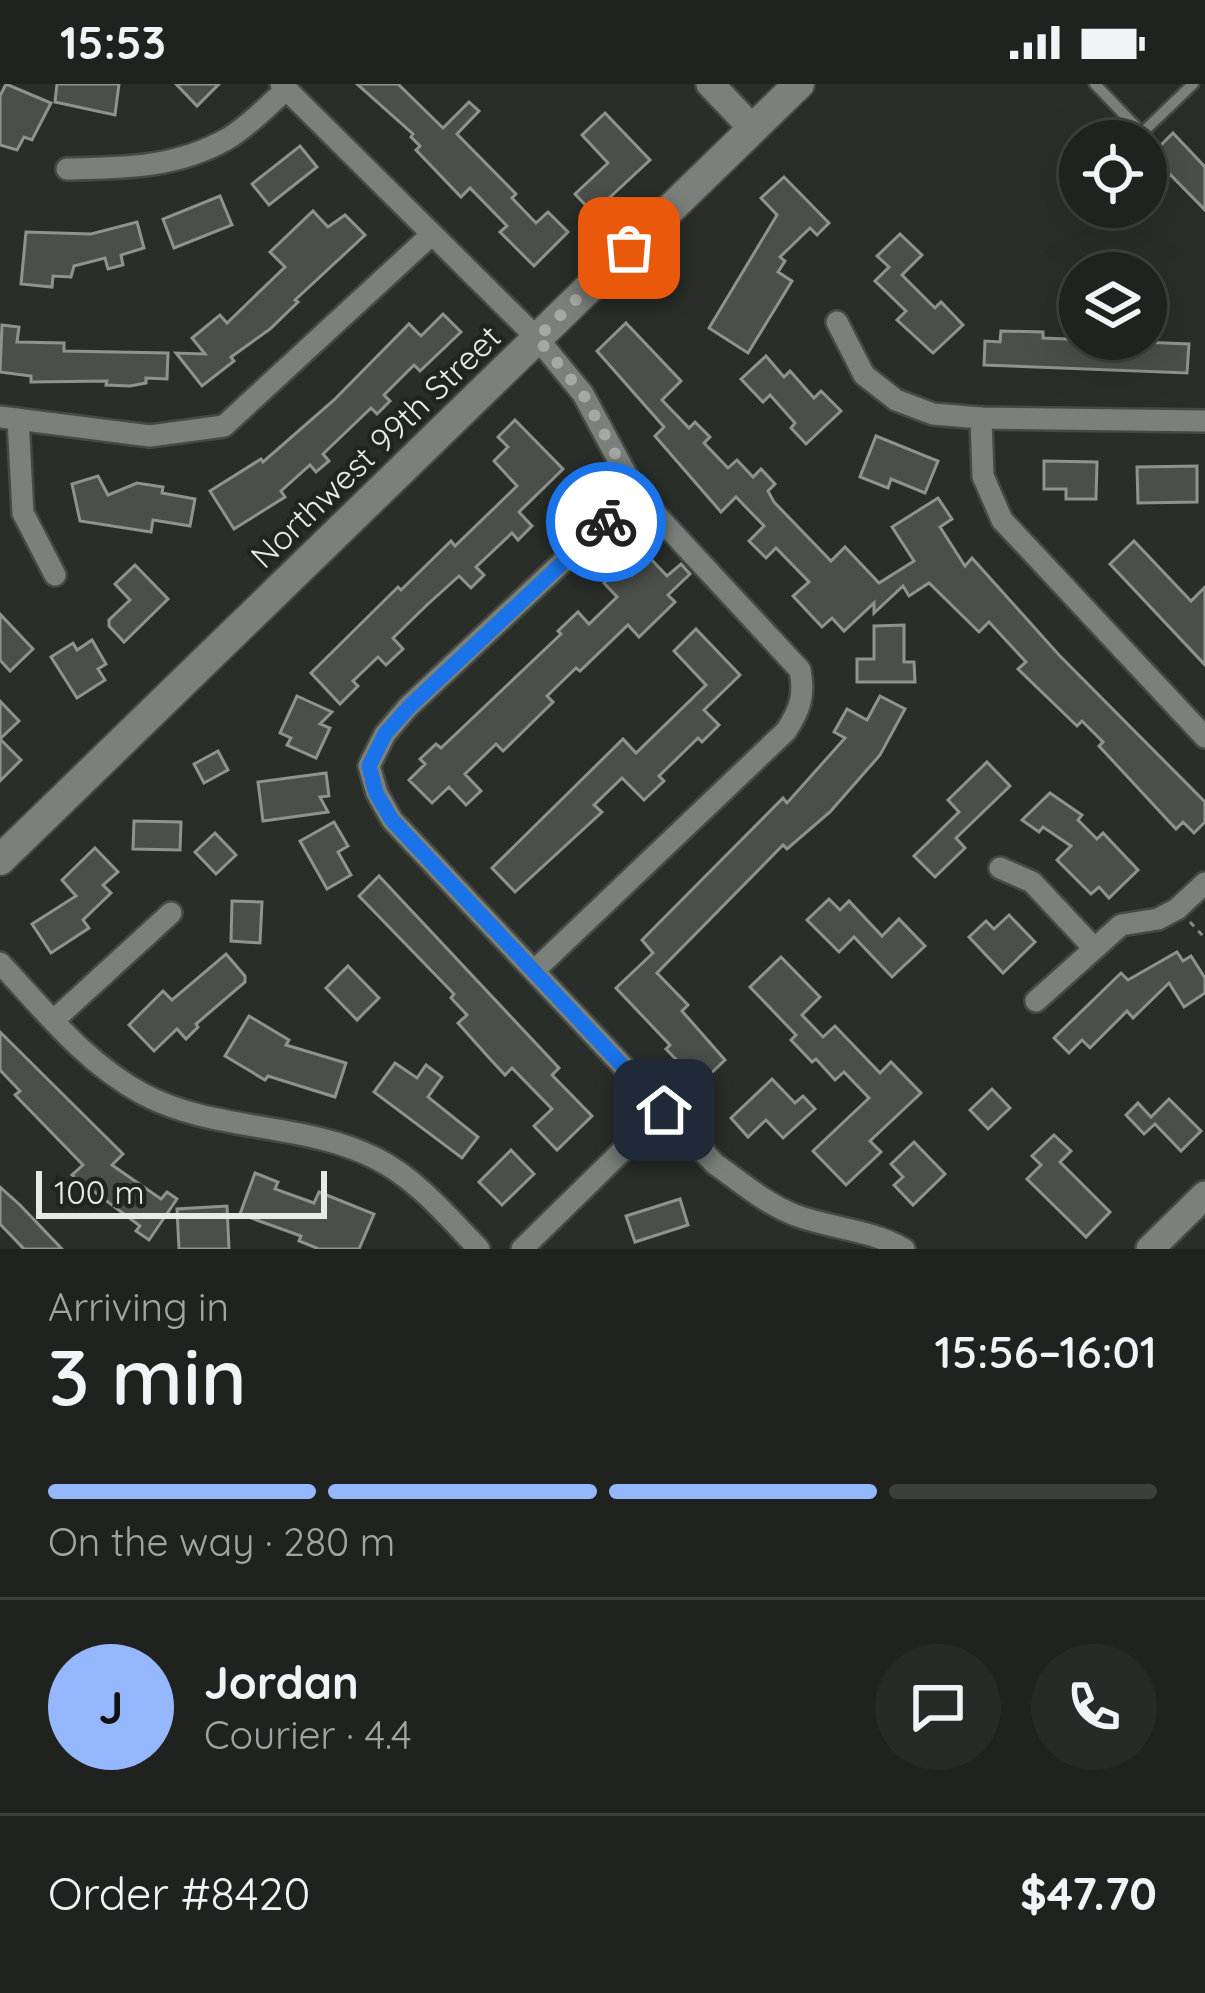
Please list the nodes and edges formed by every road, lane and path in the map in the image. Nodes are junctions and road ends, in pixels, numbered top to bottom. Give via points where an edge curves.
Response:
1 (710, 84) edge
2 (799, 84) edge
3 (1095, 84) edge
4 (1193, 84) edge
5 (283, 87) edge
6 (753, 129) junction
7 (67, 169) dead end
8 (430, 236) junction
9 (838, 322) dead end
10 (537, 338) junction
11 (9, 418) edge
12 (981, 418) junction
13 (1205, 422) edge
14 (636, 493) junction
15 (55, 575) dead end
16 (1205, 737) edge
17 (0, 860) edge
18 (1000, 868) dead end
19 (1205, 883) edge
20 (171, 913) dead end
21 (1093, 947) junction
22 (0, 963) edge
23 (535, 970) junction
24 (1036, 1000) dead end
25 (54, 1020) junction
26 (664, 1110) junction
27 (1205, 1195) edge
28 (479, 1249) edge
29 (522, 1249) edge
30 (904, 1249) edge
31 (1150, 1249) edge

1 - 6 street
2 - 6 main road, Northwest 99th Street
3 - 4 lane via 1142,133
5 - 7 street via 229,138 183,159
5 - 8 street
6 - 10 main road, Northwest 99th Street
8 - 10 street
8 - 11 street via 224,426 150,436
9 - 12 street via 863,375 896,400 933,414
10 - 14 street via 583,394
10 - 17 main road, Northwest 99th Street
11 - 15 street via 23,513
12 - 13 street
12 - 16 street via 983,476 1002,520
14 - 23 street via 409,707 369,766 392,820
14 - 23 street via 789,654 804,689 786,730
18 - 21 street via 1032,882
19 - 21 street via 1177,909 1121,925
20 - 25 street
21 - 24 street
22 - 25 street
23 - 26 street
25 - 28 street via 100,1068 147,1096 376,1158
26 - 29 street
26 - 30 street via 715,1165 774,1205
27 - 31 street

